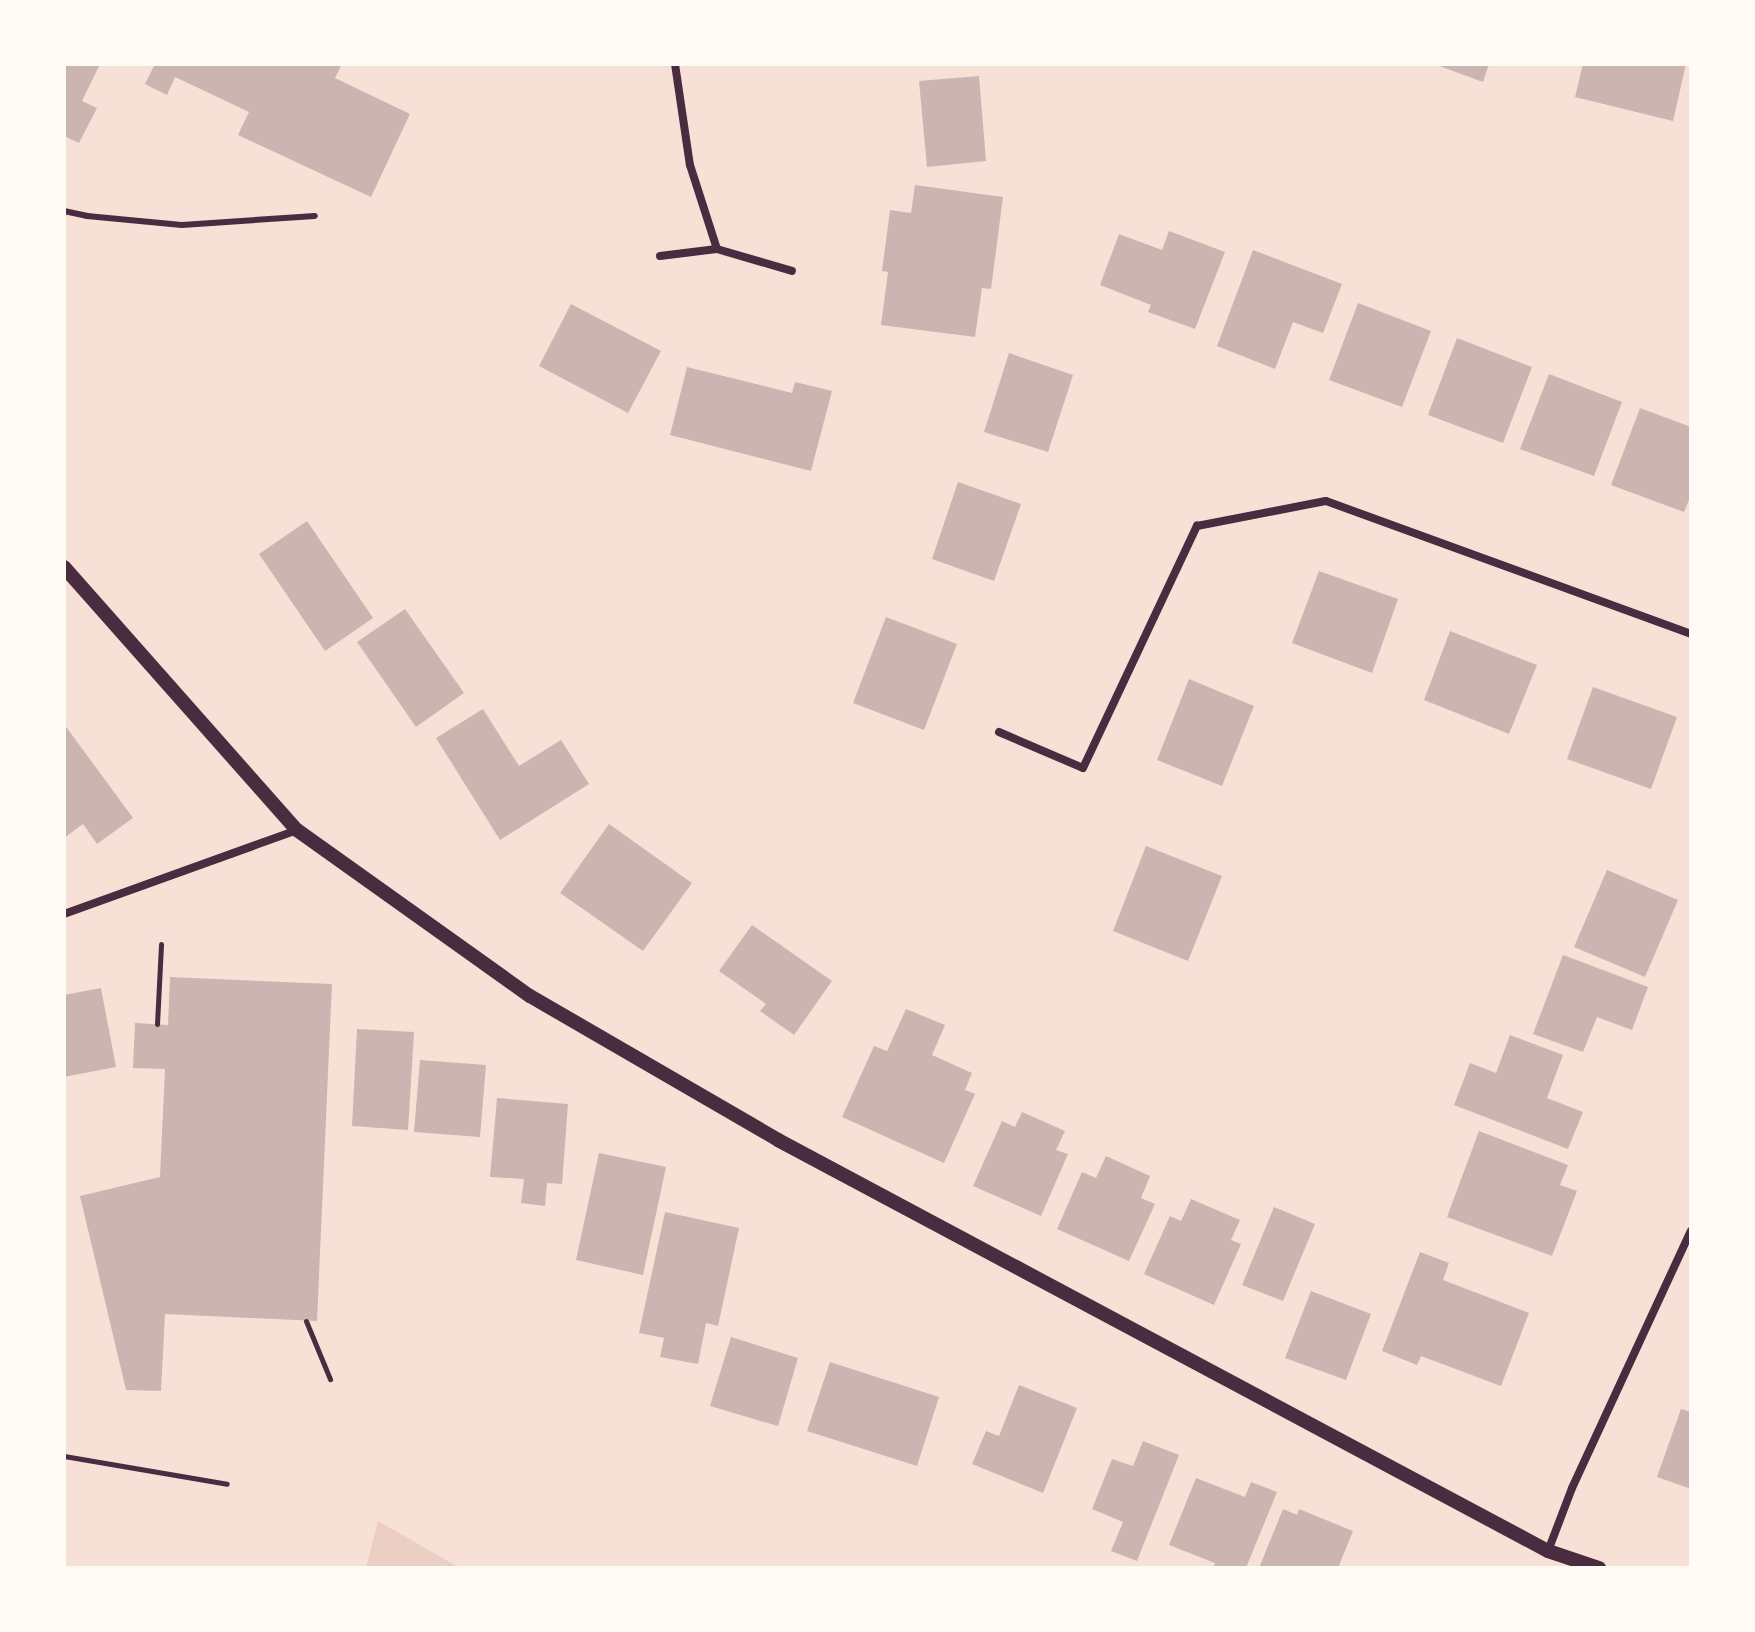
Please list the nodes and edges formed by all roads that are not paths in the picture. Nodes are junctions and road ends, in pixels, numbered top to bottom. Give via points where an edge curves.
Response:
1 (675, 64) edge
2 (64, 211) edge
3 (315, 216) dead end
4 (717, 249) junction
5 (660, 256) dead end
6 (792, 271) dead end
7 (64, 567) edge
8 (1691, 634) edge
9 (999, 732) dead end
10 (297, 830) junction
11 (64, 914) edge
12 (1691, 1231) edge
13 (1548, 1551) junction
14 (1599, 1568) edge

1 - 4 street via 690,165
2 - 3 lane via 182,225
4 - 5 street
4 - 6 street
7 - 10 street
8 - 9 street via 1326,501 1197,526 1083,768
10 - 11 street
10 - 13 street via 530,996 778,1140
12 - 13 street
13 - 14 street

